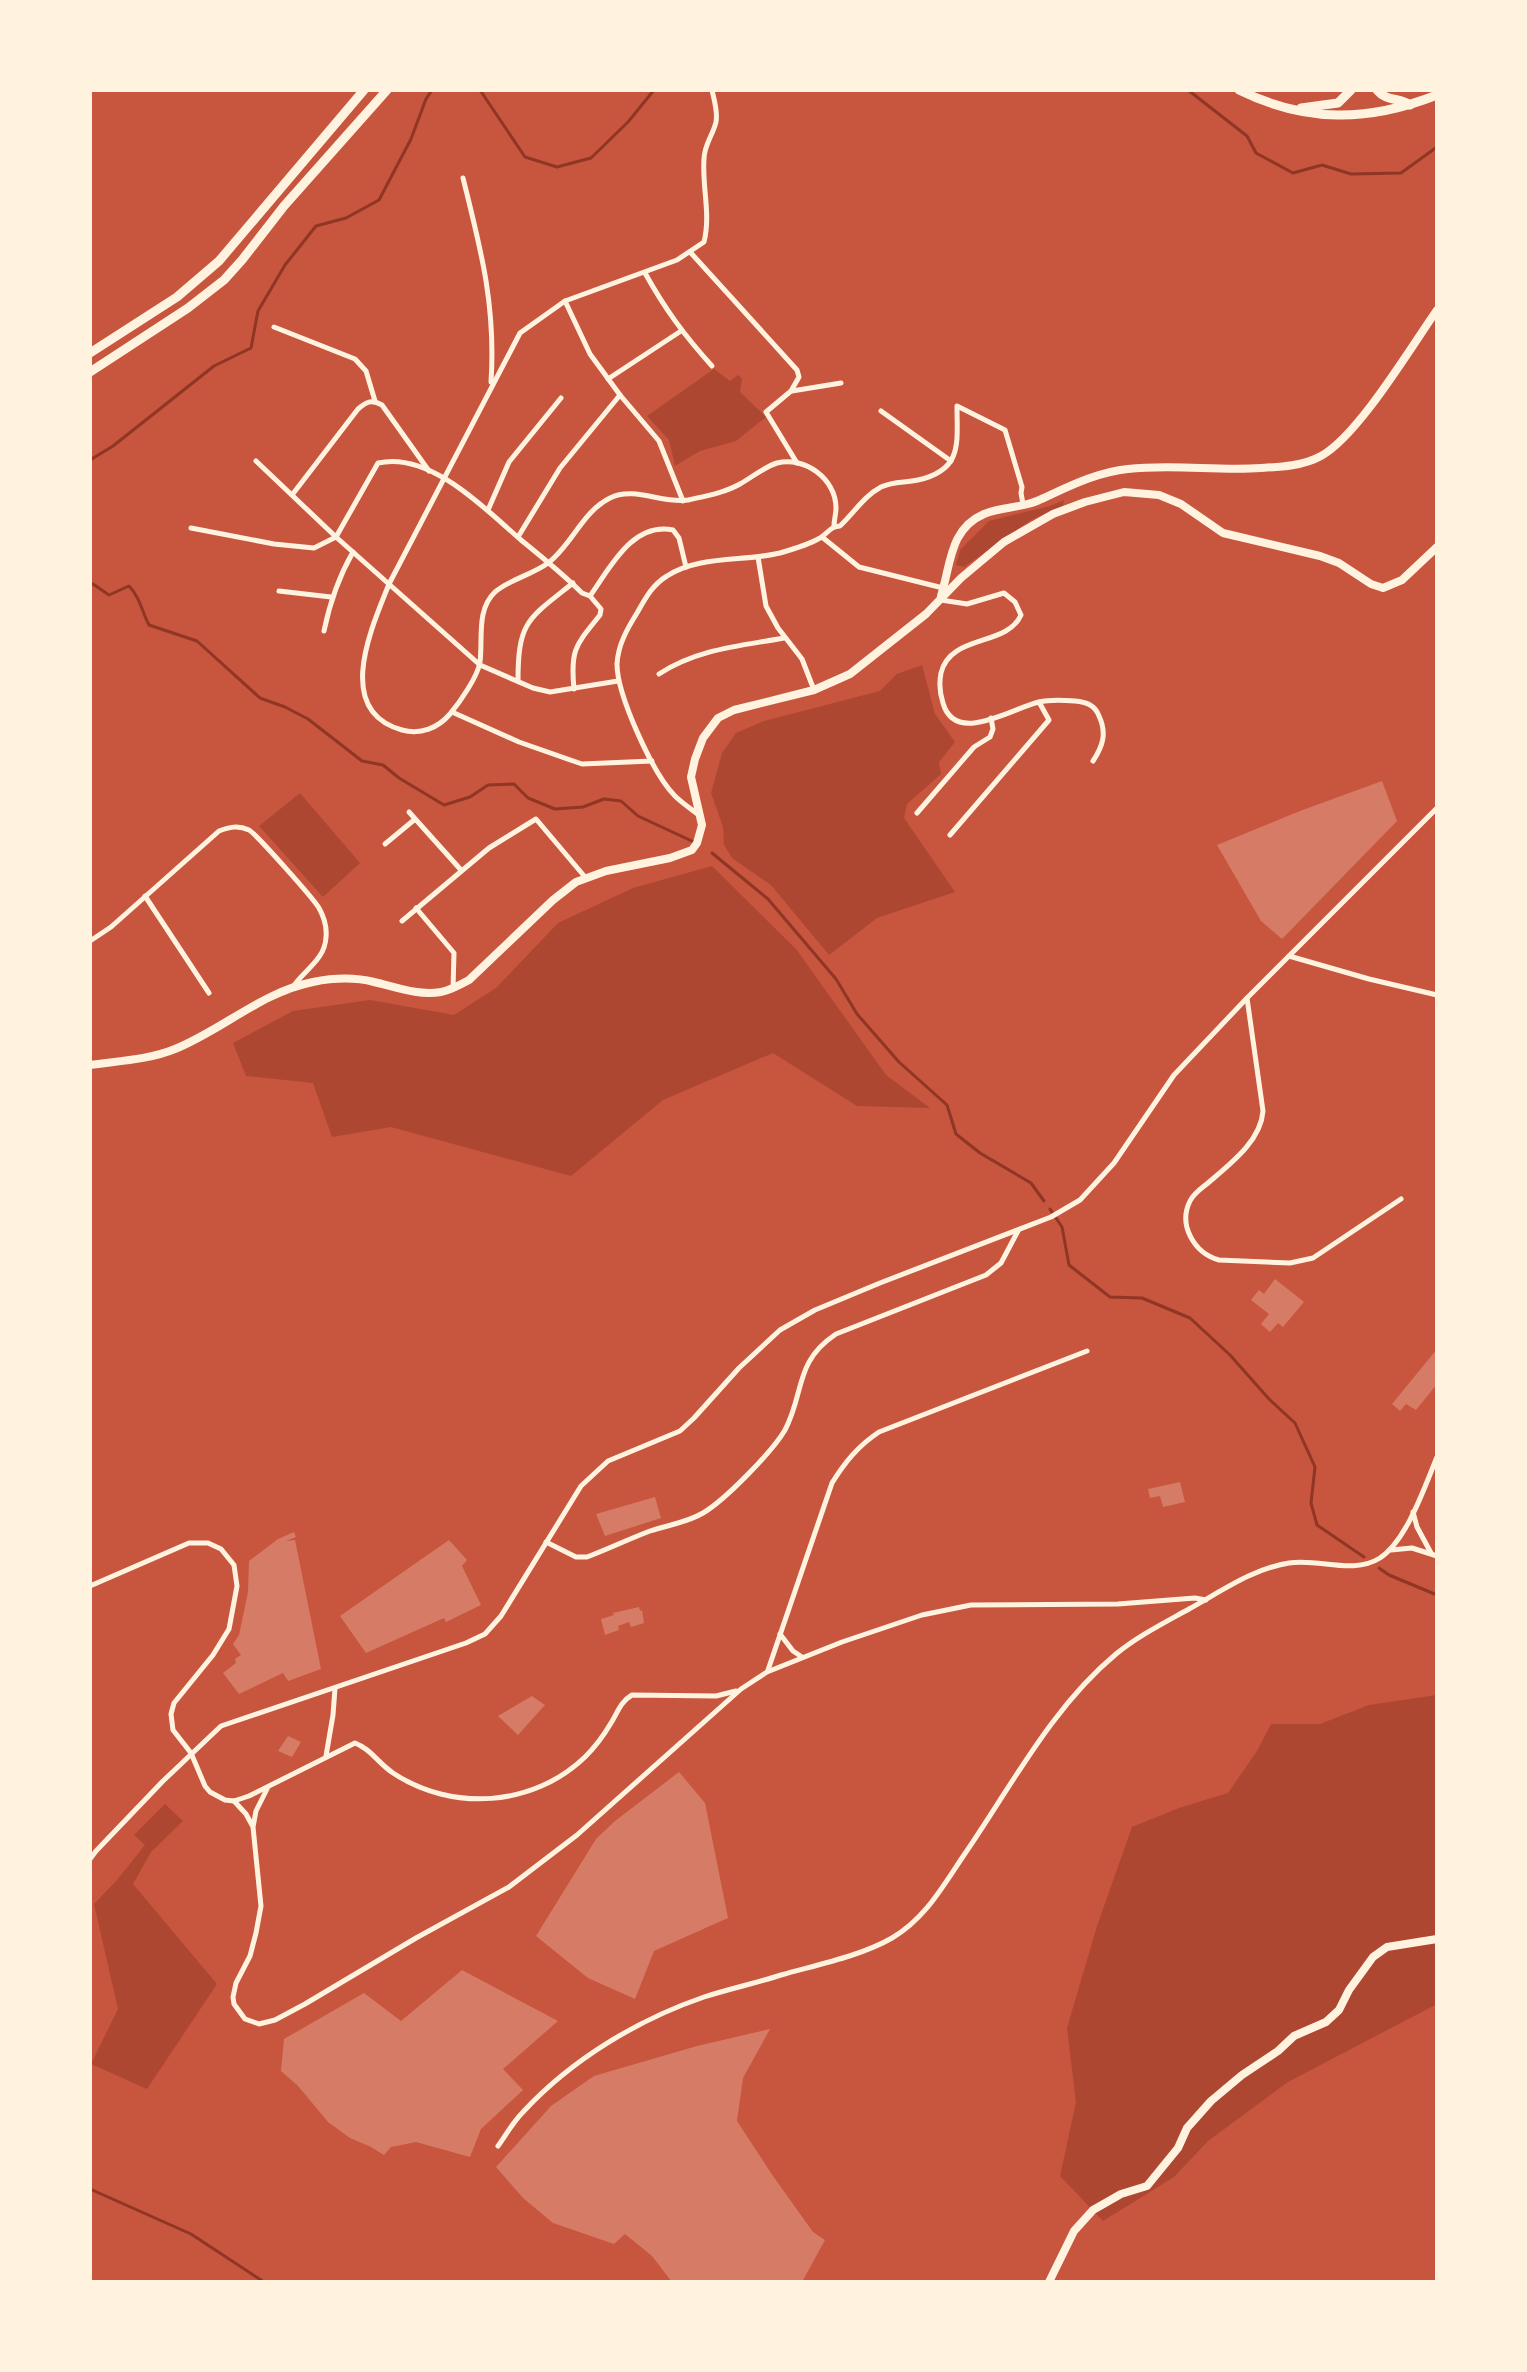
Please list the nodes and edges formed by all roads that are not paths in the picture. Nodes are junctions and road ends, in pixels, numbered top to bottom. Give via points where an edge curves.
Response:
1 (364, 90) edge
2 (387, 90) edge
3 (712, 90) edge
4 (1239, 90) edge
5 (1351, 90) edge
6 (1377, 90) edge
7 (1437, 95) edge
8 (1410, 105) junction
9 (1290, 109) junction
10 (463, 178) dead end
11 (691, 253) junction
12 (645, 273) junction
13 (565, 301) junction
14 (1437, 310) edge
15 (274, 327) dead end
16 (681, 331) junction
17 (90, 353) edge
18 (712, 366) dead end
19 (90, 372) edge
20 (608, 379) junction
21 (841, 383) dead end
22 (491, 384) junction
23 (791, 391) junction
24 (620, 395) junction
25 (561, 398) dead end
26 (375, 401) junction
27 (881, 411) dead end
28 (256, 461) dead end
29 (951, 461) junction
30 (797, 463) junction
31 (430, 472) junction
32 (443, 477) junction
33 (292, 495) junction
34 (683, 501) junction
35 (1024, 505) junction
36 (488, 510) junction
37 (834, 526) junction
38 (191, 528) dead end
39 (336, 537) junction
40 (518, 537) junction
41 (822, 537) junction
42 (1437, 547) edge
43 (353, 552) junction
44 (758, 557) junction
45 (548, 563) junction
46 (686, 567) junction
47 (573, 583) junction
48 (389, 584) junction
49 (943, 588) junction
50 (279, 591) dead end
51 (590, 596) junction
52 (331, 597) junction
53 (940, 600) junction
54 (324, 631) dead end
55 (784, 638) junction
56 (480, 665) junction
57 (659, 674) dead end
58 (518, 681) junction
59 (618, 681) junction
60 (574, 689) junction
61 (814, 690) junction
62 (1039, 702) junction
63 (452, 712) junction
64 (991, 718) junction
65 (652, 761) junction
66 (1093, 761) dead end
67 (1437, 808) edge
68 (409, 812) dead end
69 (917, 813) dead end
70 (701, 816) junction
71 (414, 820) junction
72 (950, 835) dead end
73 (385, 844) dead end
74 (461, 870) junction
75 (585, 877) junction
76 (145, 896) junction
77 (416, 908) junction
78 (402, 921) dead end
79 (90, 941) edge
80 (1289, 956) junction
81 (293, 987) junction
82 (453, 989) junction
83 (209, 993) dead end
84 (1437, 995) edge
85 (1247, 998) junction
86 (90, 1065) edge
87 (1401, 1199) dead end
88 (1018, 1230) junction
89 (1087, 1351) dead end
90 (1437, 1457) edge
91 (1413, 1512) junction
92 (546, 1542) junction
93 (1389, 1550) junction
94 (1434, 1555) edge
95 (90, 1586) edge
96 (1206, 1600) junction
97 (780, 1634) junction
98 (803, 1658) junction
99 (767, 1672) junction
100 (335, 1688) junction
101 (741, 1689) junction
102 (191, 1753) junction
103 (326, 1756) junction
104 (267, 1789) junction
105 (234, 1801) junction
106 (253, 1827) junction
107 (90, 1859) edge
108 (1437, 1939) edge
109 (498, 2146) dead end
110 (1049, 2282) edge

1 - 17 highway via 219,261 177,297
2 - 19 highway via 224,280
3 - 11 street via 715,123 703,158 708,227 704,242
4 - 9 highway
5 - 9 highway via 1338,103
6 - 8 highway
7 - 8 highway
8 - 9 highway via 1361,115
10 - 22 street via 490,297
11 - 12 street
11 - 23 street via 797,370
12 - 13 street
12 - 16 street
13 - 20 street via 581,339
13 - 22 street via 520,333
14 - 35 main road via 1367,409 1320,456 1281,467 1127,469
15 - 26 street via 355,359 366,371
16 - 18 street
16 - 20 street
20 - 24 street
21 - 23 street
22 - 32 street
23 - 30 street via 766,412
24 - 34 street via 659,441
24 - 40 street via 560,468
25 - 36 street via 509,462
26 - 31 street
26 - 33 street via 358,409
27 - 29 street
28 - 33 street
29 - 35 street via 958,449 957,406 1005,430
29 - 37 street via 918,480 878,489
30 - 34 street via 777,463 722,492
30 - 37 street via 827,481 833,491
31 - 32 street
31 - 39 street via 407,462 378,463
32 - 36 street
32 - 48 street
33 - 39 street
34 - 45 street via 622,494 610,498
35 - 49 main road via 983,514 964,527 952,548
36 - 40 street
37 - 41 street
38 - 39 street via 314,548
39 - 43 street
40 - 45 street
41 - 44 street
41 - 49 street via 859,567
42 - 53 main road via 1402,580 1383,588 1320,556 1223,533 1168,498 1124,492 1036,523 1004,542
43 - 48 street
43 - 52 street
44 - 46 street
44 - 55 street via 763,599
45 - 47 street
45 - 56 street via 505,585 489,600 481,623
46 - 51 street via 673,530 649,531 628,543
46 - 59 street via 651,589 621,641
47 - 51 street
47 - 58 street via 530,619 521,635
48 - 56 street
48 - 63 street via 373,621 362,670 368,705 379,720 408,732 439,726
49 - 53 main road
50 - 52 street
51 - 60 street via 600,615 576,645
52 - 54 street
53 - 61 main road via 858,669
53 - 64 street via 967,604 1004,593 1019,607 1018,622 958,650 941,669 943,705 952,720 968,724
55 - 57 street via 697,654
55 - 61 street via 802,659
56 - 58 street
56 - 63 street
58 - 60 street via 550,692
59 - 60 street
59 - 65 street
61 - 70 main road via 734,710 713,723 691,777
62 - 64 street
62 - 66 street via 1084,701 1096,709 1105,734
62 - 72 street via 1049,720
63 - 65 street via 582,764
64 - 69 street via 990,737 974,747
65 - 70 street via 675,796
67 - 80 street
68 - 71 street
70 - 75 main road via 702,832 692,850
71 - 73 street
71 - 74 street
74 - 75 street via 536,819
74 - 77 street
75 - 82 main road
76 - 79 street
76 - 81 street via 219,831 235,827 253,833 315,902 326,923 323,950
76 - 83 street
77 - 78 street
77 - 82 street via 454,953
80 - 84 street
80 - 85 street
81 - 82 main road via 337,978 427,993
81 - 86 main road via 173,1050
85 - 87 street via 1263,1122 1258,1134 1190,1200 1186,1222 1194,1243 1219,1260 1290,1263 1313,1258
85 - 88 street via 1174,1075 1114,1163 1080,1200
88 - 92 street via 828,1305 780,1330 680,1431 608,1461 594,1473
88 - 92 street via 1001,1263 986,1275 825,1342 806,1365 790,1418 776,1443 714,1506 587,1557
89 - 97 street via 879,1432 863,1443 832,1483
90 - 91 street
91 - 93 street
91 - 94 street
92 - 100 street via 485,1634
93 - 94 street via 1412,1548
93 - 96 street via 1356,1566 1294,1562 1252,1572
95 - 102 street via 189,1543 221,1549 234,1565 237,1586 229,1629 171,1714 173,1730
96 - 98 street via 971,1605 922,1615
96 - 109 street via 1115,1655 1064,1709 940,1890 908,1927 847,1956 705,1997 643,2023 544,2091
97 - 98 street
97 - 99 street
98 - 99 street
99 - 101 street
100 - 102 street via 233,1720
100 - 103 street
101 - 103 street via 716,1696 632,1695 571,1769 512,1796 444,1795 392,1772 355,1743
101 - 106 street via 577,1835 509,1887 275,2020 259,2024 245,2019 233,1997 250,1956 261,1906
102 - 105 street via 210,1792
102 - 107 street
103 - 104 street
104 - 105 street
104 - 106 street
105 - 106 street
108 - 110 main road via 1387,1947 1373,1957 1326,2022 1294,2036 1211,2101 1147,2186 1093,2210 1074,2231

